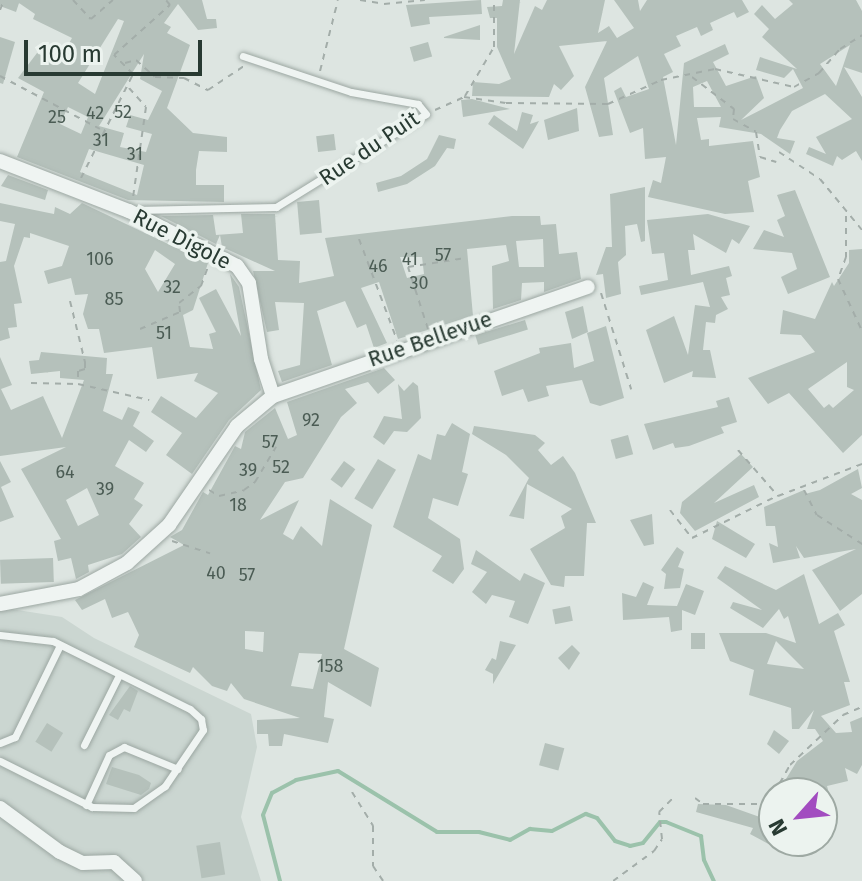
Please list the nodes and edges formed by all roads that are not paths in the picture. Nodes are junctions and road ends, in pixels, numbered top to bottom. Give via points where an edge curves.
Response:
1 (247, 58) road end
2 (0, 161) edge
3 (129, 211) junction
4 (593, 285) road end
5 (273, 396) junction
6 (0, 604) edge
7 (0, 635) edge
8 (60, 645) junction
9 (118, 677) junction
10 (0, 743) edge
11 (84, 745) dead end
12 (0, 761) edge
13 (178, 769) junction
14 (86, 805) junction
15 (0, 808) edge
16 (135, 881) edge

1 - 3 lane, Rue du Puit via 368,96 418,104 426,114 276,207
2 - 3 street, Rue Digole
3 - 5 street, Rue Digole via 237,266 249,283 261,359
4 - 5 street, Rue Bellevue
5 - 6 street, Rue Bellevue via 237,426 160,535 127,563 79,589
7 - 8 lane
8 - 9 lane
8 - 10 lane via 15,737
9 - 11 lane
9 - 13 lane via 201,719 203,730
12 - 14 lane
13 - 14 lane via 145,804
13 - 14 lane via 124,747 109,755
15 - 16 street via 60,852 83,863 114,862

